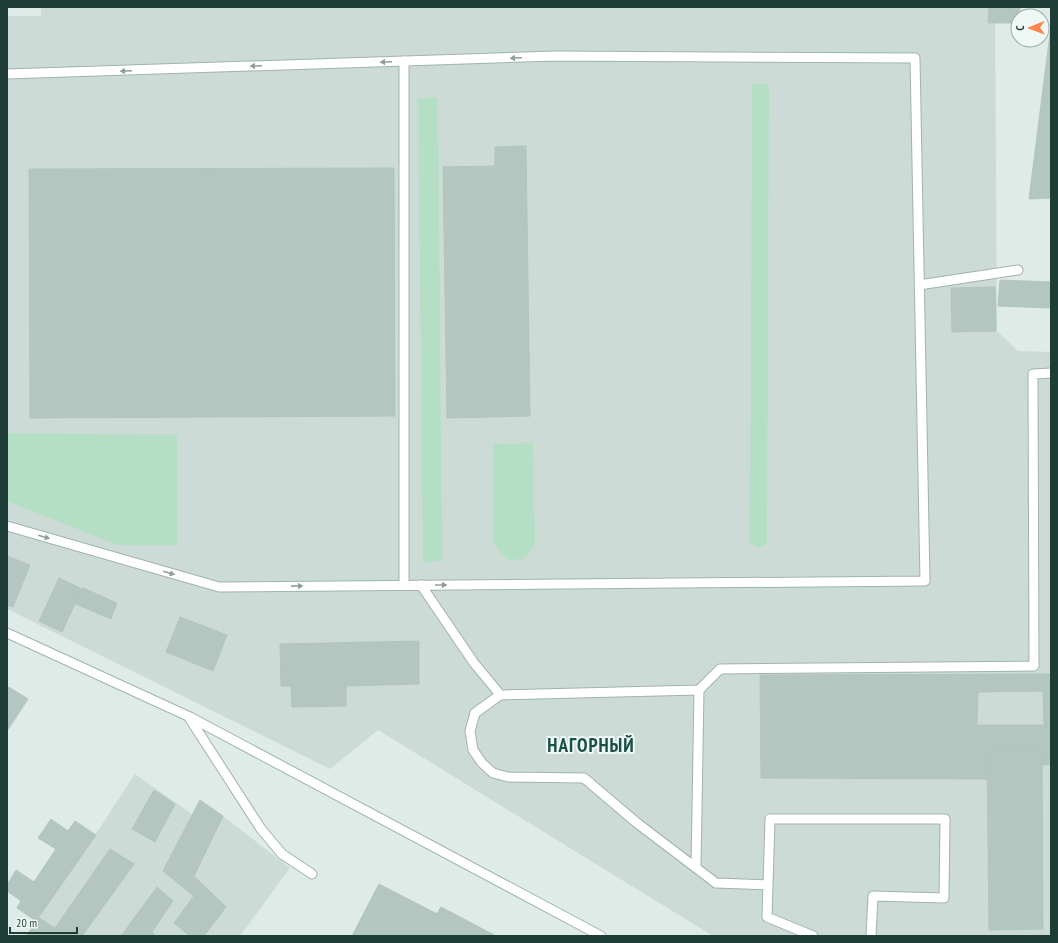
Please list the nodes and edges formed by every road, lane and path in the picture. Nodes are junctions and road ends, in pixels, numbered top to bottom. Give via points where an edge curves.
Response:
1 (404, 61) junction
2 (7, 74) edge
3 (1018, 270) dead end
4 (919, 285) junction
5 (1051, 373) edge
6 (7, 526) edge
7 (404, 585) junction
8 (421, 585) junction
9 (7, 633) edge
10 (700, 690) junction
11 (498, 692) dead end
12 (190, 717) junction
13 (696, 867) junction
14 (312, 874) dead end
15 (768, 885) junction
16 (600, 936) edge
17 (813, 936) edge
18 (871, 936) edge

1 -> 2 lane
4 -> 1 lane via 915,58 555,56
1 - 7 lane
3 - 4 lane
8 -> 4 lane via 925,580
5 - 10 lane via 1033,374 1034,666 720,669
6 -> 7 lane via 219,587
7 - 8 lane
8 - 11 lane via 474,663
9 - 12 lane
10 - 13 lane
10 - 13 lane via 500,695 475,713 470,731 473,750 482,763 494,773 508,777 584,778 637,823
12 - 14 lane via 262,829 282,854
12 - 16 lane
13 - 15 lane via 716,883
15 - 17 lane via 767,917
15 - 18 lane via 770,819 945,819 944,898 872,896

